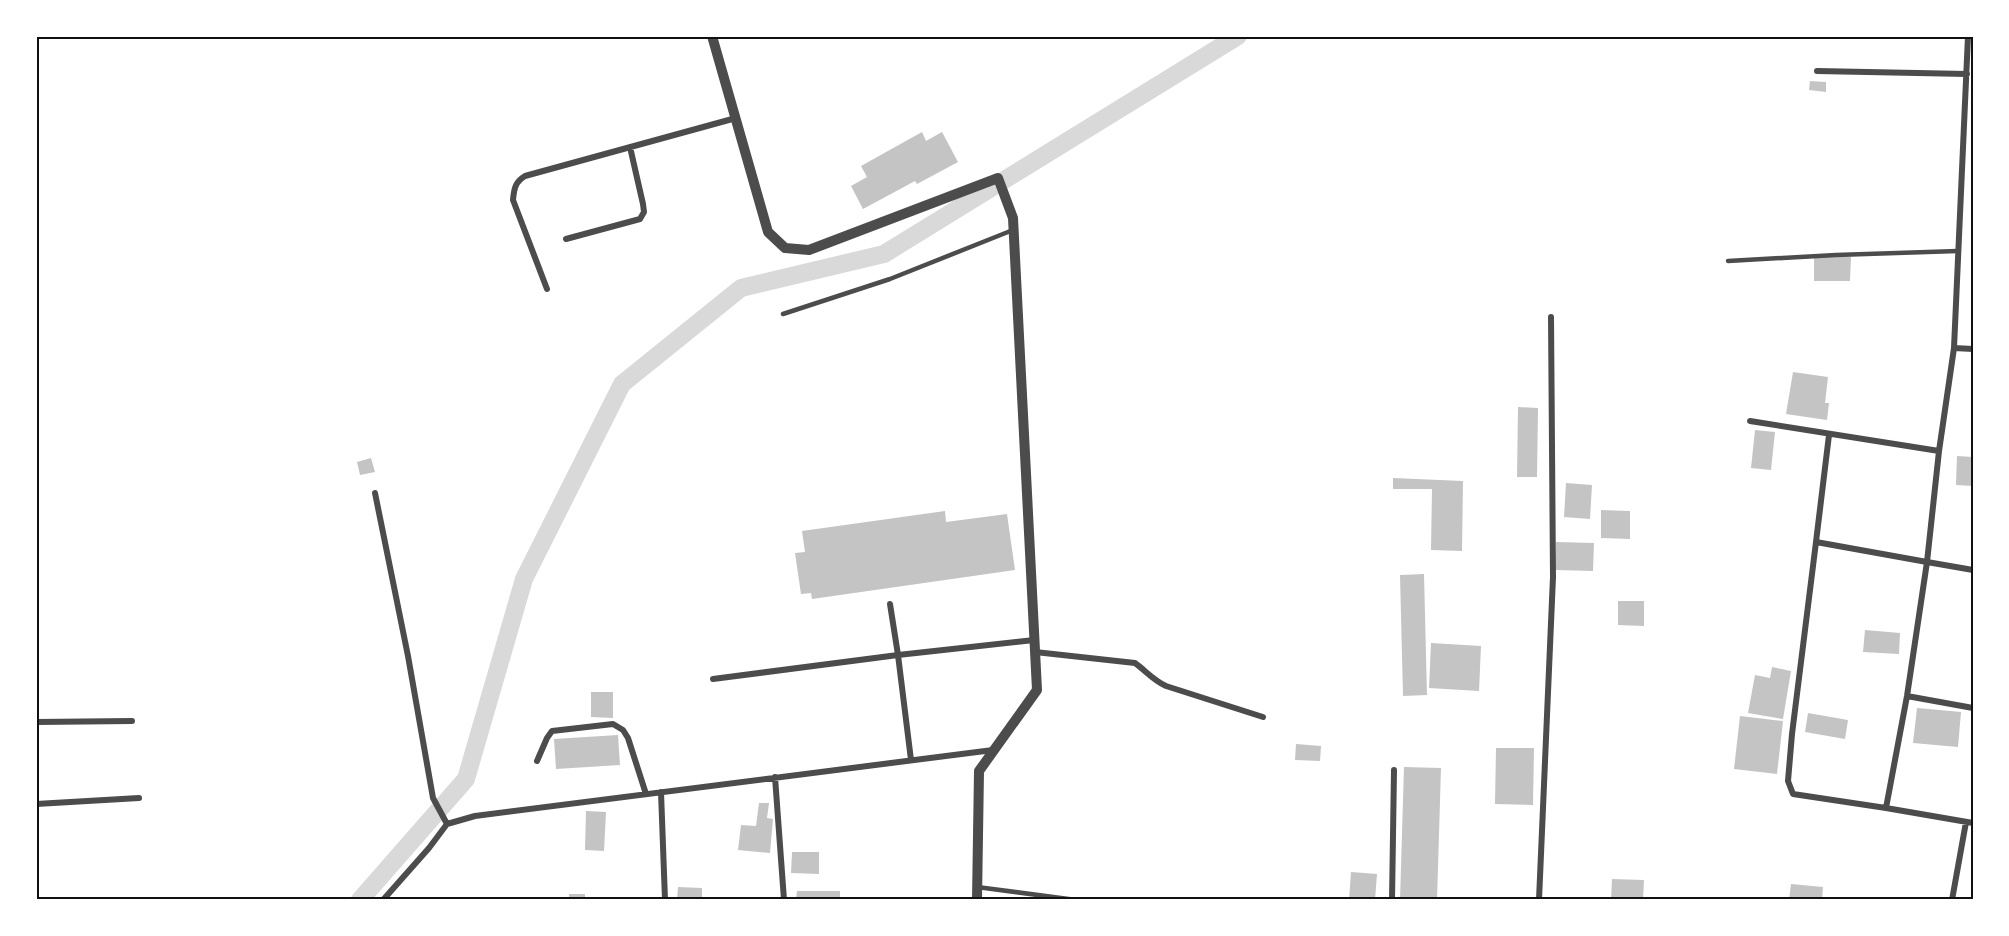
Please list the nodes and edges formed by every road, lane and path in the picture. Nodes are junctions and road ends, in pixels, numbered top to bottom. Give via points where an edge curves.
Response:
1 (712, 36) edge
2 (1968, 36) edge
3 (1817, 71) dead end
4 (1967, 74) junction
5 (736, 118) junction
6 (630, 147) junction
7 (1013, 230) junction
8 (566, 239) dead end
9 (1958, 251) junction
10 (1728, 261) dead end
11 (547, 289) dead end
12 (783, 314) dead end
13 (1551, 317) dead end
14 (1954, 348) junction
15 (1973, 350) edge
16 (1750, 422) dead end
17 (1829, 435) junction
18 (1939, 451) junction
19 (375, 493) dead end
20 (1816, 542) junction
21 (1928, 562) junction
22 (1973, 570) edge
23 (890, 604) dead end
24 (36, 614) edge
25 (1034, 646) junction
26 (36, 655) edge
27 (898, 655) junction
28 (713, 679) dead end
29 (1907, 696) junction
30 (1973, 708) edge
31 (1263, 717) dead end
32 (132, 721) dead end
33 (36, 722) edge
34 (994, 750) junction
35 (911, 760) junction
36 (537, 761) dead end
37 (1394, 770) dead end
38 (775, 777) junction
39 (661, 792) junction
40 (646, 794) junction
41 (139, 798) dead end
42 (36, 804) edge
43 (1886, 808) junction
44 (447, 823) junction
45 (1969, 823) edge
46 (977, 887) junction
47 (383, 900) edge
48 (665, 900) edge
49 (784, 900) edge
50 (977, 900) edge
51 (1076, 900) edge
52 (1392, 900) edge
53 (1539, 900) edge
54 (1952, 900) edge

1 - 5 street
2 - 4 street
3 - 4 street
4 - 9 street
5 - 6 street
5 - 7 street via 768,232 785,248 809,250 998,178 1013,218
6 - 8 street via 643,204 640,219
6 - 11 street via 525,176 514,188 513,201
7 - 12 lane via 890,279
7 - 25 street
9 - 10 lane
9 - 14 street
13 - 53 street via 1553,577
14 - 15 street
14 - 18 street
16 - 17 street
17 - 18 street
17 - 20 street
18 - 21 street
19 - 44 street via 433,798
20 - 21 street
20 - 43 street via 1788,781 1793,794
21 - 22 street
21 - 29 street
23 - 27 street
24 - 26 street
25 - 27 street
25 - 31 street via 1135,663 1166,686
25 - 34 street via 1037,690
27 - 28 street
27 - 35 street
29 - 30 street
29 - 43 street
32 - 33 street
34 - 35 street
34 - 46 street via 979,771
35 - 38 street
36 - 40 street via 552,731 613,724 628,738
37 - 52 street
38 - 39 street
38 - 49 street
39 - 40 street
39 - 48 street
40 - 44 street
41 - 42 street
43 - 45 street
44 - 47 street
45 - 54 street
46 - 50 street
46 - 51 lane

